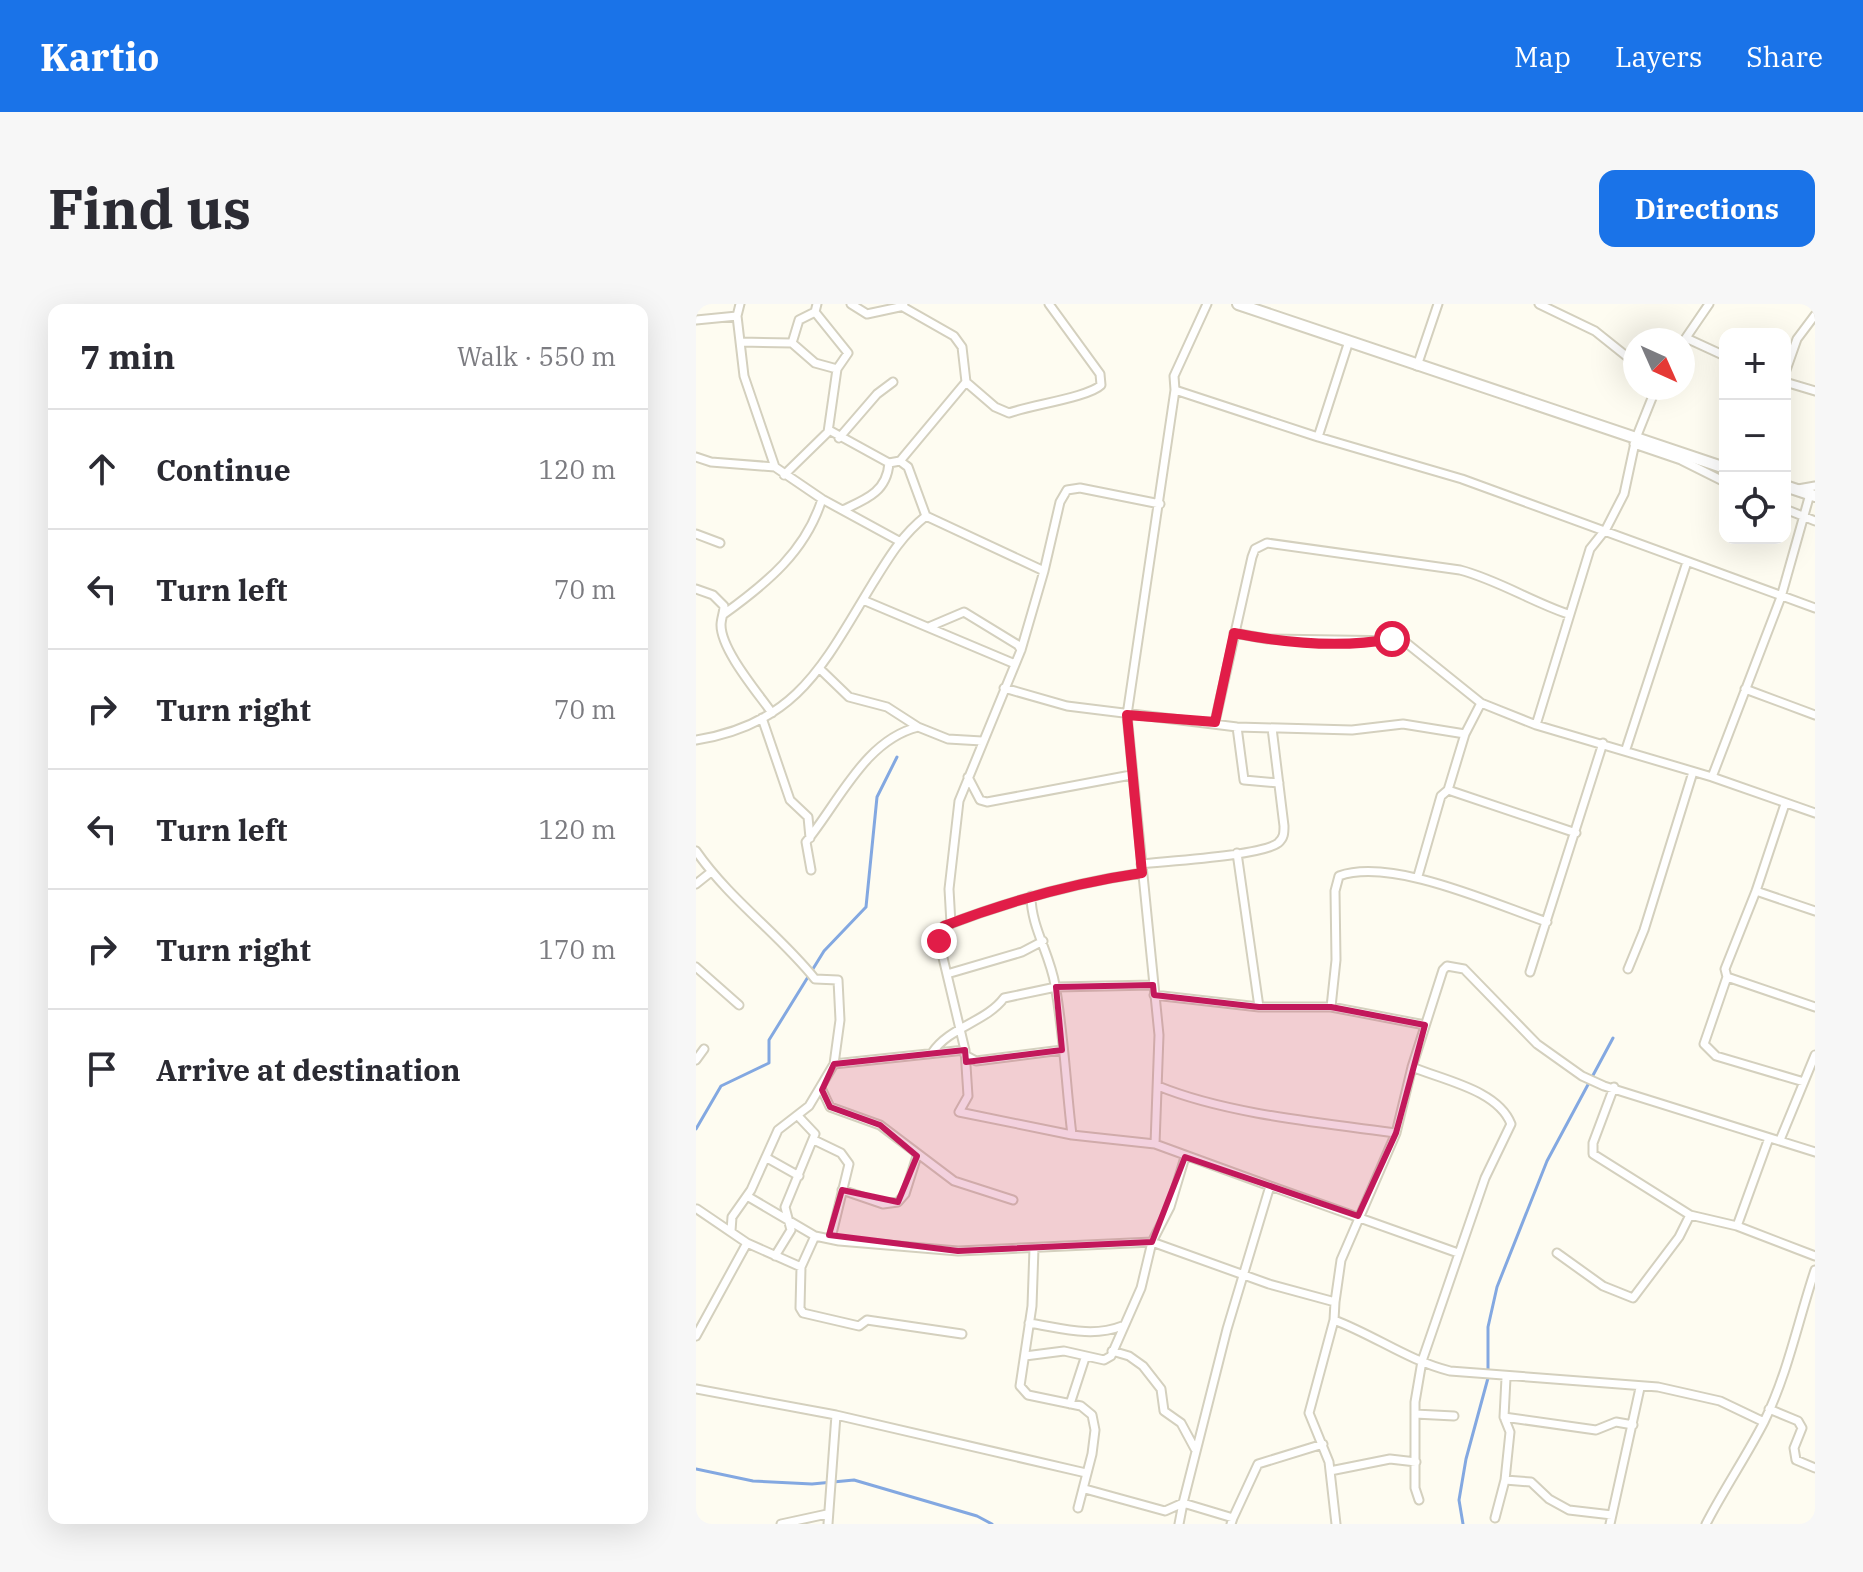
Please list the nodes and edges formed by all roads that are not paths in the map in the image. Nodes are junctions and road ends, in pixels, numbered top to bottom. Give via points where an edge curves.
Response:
1 (740, 304) edge
2 (851, 304) edge
3 (1049, 304) edge
4 (1207, 304) edge
5 (1238, 304) edge
6 (1438, 304) edge
7 (1539, 304) edge
8 (1709, 304) edge
9 (904, 306) edge
10 (816, 308) edge
11 (1268, 309) edge
12 (1815, 315) edge
13 (737, 316) junction
14 (696, 320) edge
15 (1692, 328) edge
16 (1349, 341) junction
17 (740, 342) junction
18 (792, 343) junction
19 (1695, 344) edge
20 (1623, 353) edge
21 (1719, 354) edge
22 (1791, 356) edge
23 (1416, 367) junction
24 (837, 369) junction
25 (893, 382) dead end
26 (966, 382) junction
27 (1791, 384) edge
28 (1175, 390) junction
29 (1815, 391) edge
30 (1651, 400) edge
31 (829, 430) junction
32 (1318, 437) junction
33 (839, 438) junction
34 (1635, 441) junction
35 (696, 457) edge
36 (900, 461) junction
37 (889, 463) junction
38 (1719, 466) edge
39 (775, 467) junction
40 (784, 475) junction
41 (1719, 479) edge
42 (1791, 487) edge
43 (1813, 492) edge
44 (822, 499) junction
45 (1160, 504) junction
46 (845, 509) junction
47 (1791, 512) edge
48 (926, 516) junction
49 (1805, 518) junction
50 (1815, 521) edge
51 (1606, 529) junction
52 (696, 534) edge
53 (899, 541) junction
54 (720, 543) dead end
55 (1687, 562) junction
56 (1044, 571) junction
57 (696, 589) edge
58 (1781, 597) junction
59 (863, 600) junction
60 (1815, 608) edge
61 (724, 614) junction
62 (1568, 614) junction
63 (929, 627) junction
64 (1234, 633) junction
65 (1021, 650) junction
66 (1015, 664) junction
67 (821, 670) junction
68 (1004, 688) junction
69 (1745, 689) junction
70 (1481, 703) junction
71 (772, 713) junction
72 (1127, 715) junction
73 (1815, 715) edge
74 (762, 718) junction
75 (1215, 722) junction
76 (1536, 725) junction
77 (918, 727) junction
78 (1237, 727) junction
79 (1272, 728) junction
80 (1465, 734) junction
81 (696, 740) edge
82 (982, 741) junction
83 (1603, 743) junction
84 (1626, 749) junction
85 (1693, 772) junction
86 (1131, 775) junction
87 (968, 777) junction
88 (1712, 777) junction
89 (1279, 783) junction
90 (1448, 790) junction
91 (1785, 804) junction
92 (1815, 813) edge
93 (1576, 833) junction
94 (810, 838) junction
95 (696, 851) edge
96 (1237, 853) junction
97 (1141, 869) junction
98 (811, 870) dead end
99 (711, 872) junction
100 (1418, 876) junction
101 (696, 884) edge
102 (1756, 891) junction
103 (1031, 896) junction
104 (1815, 911) edge
105 (1547, 922) junction
106 (951, 924) junction
107 (1043, 941) junction
108 (696, 967) edge
109 (1628, 969) dead end
110 (1530, 972) dead end
111 (947, 974) junction
112 (1727, 977) junction
113 (1153, 985) junction
114 (1056, 987) junction
115 (1154, 995) junction
116 (739, 1005) dead end
117 (1259, 1007) junction
118 (1331, 1007) junction
119 (1815, 1007) edge
120 (1425, 1025) junction
121 (961, 1030) junction
122 (704, 1049) dead end
123 (1062, 1050) junction
124 (965, 1052) junction
125 (932, 1053) junction
126 (1815, 1055) edge
127 (696, 1060) edge
128 (834, 1064) junction
129 (1412, 1067) junction
130 (1804, 1082) junction
131 (1158, 1086) junction
132 (1614, 1087) junction
133 (822, 1090) junction
134 (798, 1116) junction
135 (1396, 1133) junction
136 (1072, 1135) junction
137 (1769, 1138) junction
138 (814, 1140) junction
139 (1780, 1140) junction
140 (1155, 1144) junction
141 (1815, 1152) edge
142 (917, 1156) junction
143 (1185, 1157) junction
144 (767, 1158) junction
145 (799, 1176) junction
146 (1270, 1186) junction
147 (842, 1190) junction
148 (747, 1196) junction
149 (1013, 1200) dead end
150 (697, 1209) edge
151 (1690, 1215) junction
152 (1358, 1216) junction
153 (790, 1221) junction
154 (1737, 1226) junction
155 (731, 1231) junction
156 (815, 1236) junction
157 (831, 1238) junction
158 (1152, 1242) junction
159 (747, 1243) junction
160 (1034, 1248) junction
161 (1458, 1253) junction
162 (1557, 1253) dead end
163 (775, 1256) junction
164 (1815, 1256) edge
165 (801, 1267) junction
166 (1815, 1270) edge
167 (1244, 1273) junction
168 (1335, 1302) junction
169 (1334, 1320) junction
170 (1029, 1323) junction
171 (1124, 1325) junction
172 (962, 1334) dead end
173 (696, 1336) edge
174 (1112, 1351) junction
175 (1025, 1356) junction
176 (1085, 1358) junction
177 (1422, 1361) junction
178 (1506, 1378) junction
179 (1640, 1388) junction
180 (696, 1389) edge
181 (1070, 1404) junction
182 (1769, 1409) junction
183 (1415, 1414) junction
184 (836, 1415) junction
185 (1454, 1416) dead end
186 (1504, 1417) junction
187 (1764, 1422) junction
188 (1633, 1425) junction
189 (1323, 1444) junction
190 (1196, 1450) junction
191 (1416, 1462) junction
192 (1815, 1468) edge
193 (1330, 1471) junction
194 (1086, 1473) junction
195 (1505, 1480) junction
196 (1085, 1489) junction
197 (1419, 1500) dead end
198 (1183, 1503) junction
199 (1078, 1508) dead end
200 (827, 1514) junction
201 (1612, 1515) junction
202 (1495, 1518) dead end
203 (1232, 1521) edge
204 (781, 1524) edge
205 (828, 1524) edge
206 (1179, 1524) edge
207 (1336, 1524) edge
208 (1610, 1524) edge
209 (1706, 1524) edge

1 - 13 street
2 - 9 street via 867,314
3 - 26 street via 1100,374 1101,385 1093,393 1009,413
4 - 28 street via 1174,376
5 - 11 main road
6 - 23 street
7 - 20 street via 1595,331
8 - 15 street
9 - 26 street via 954,336 962,347
10 - 18 street via 799,320
10 - 24 street via 848,353
11 - 16 main road
12 - 22 street
13 - 14 street
13 - 17 street
16 - 23 main road
16 - 32 street
17 - 18 street
17 - 39 street via 744,376
18 - 24 street via 815,363
19 - 21 street
23 - 34 main road
24 - 31 street
25 - 33 street
26 - 36 street
27 - 29 street
28 - 32 street
28 - 45 street
30 - 34 street
31 - 33 street
31 - 40 street
32 - 51 street
33 - 37 street
34 - 38 main road
34 - 41 street
34 - 51 street via 1624,494
35 - 39 street
36 - 37 street
36 - 48 street via 908,467
37 - 46 street via 886,479 872,497
39 - 40 street
40 - 44 street
42 - 43 main road
43 - 49 street
44 - 46 street
44 - 61 street via 790,560
45 - 56 street via 1067,490
45 - 72 street
46 - 53 street
47 - 49 street
48 - 53 street
48 - 56 street
49 - 50 street
49 - 58 street
51 - 55 street
51 - 62 street via 1590,549
52 - 54 street
53 - 59 street
55 - 58 street
55 - 84 street
56 - 65 street
57 - 61 street via 721,600
58 - 60 street
58 - 69 street
59 - 63 street
59 - 67 street
61 - 71 street via 724,636
62 - 64 street via 1460,570 1267,543 1255,549
62 - 76 street
63 - 65 street via 964,612
63 - 66 street
64 - 70 street via 1284,640 1404,641
64 - 75 street
65 - 66 street
66 - 68 street
67 - 71 street
67 - 77 street via 849,697 887,707
68 - 72 street via 1067,706
68 - 82 street
69 - 73 street
69 - 88 street
70 - 76 street
70 - 80 street
71 - 74 street
72 - 75 street
72 - 86 street
74 - 81 street via 722,736
74 - 94 street via 790,800 808,817
75 - 78 street
76 - 83 street
77 - 82 street via 948,739
77 - 94 street via 897,732 882,744
78 - 79 street
78 - 89 street via 1244,780
79 - 80 street via 1352,730 1403,724
79 - 89 street
80 - 90 street
82 - 87 street
83 - 84 street
83 - 93 street
84 - 85 street
85 - 88 street
85 - 109 street
86 - 87 street via 987,802 980,800
86 - 97 street
87 - 106 street via 959,801 949,889
88 - 91 street
89 - 96 street via 1284,835 1273,846
90 - 93 street
90 - 100 street via 1441,796
91 - 92 street
91 - 102 street
93 - 105 street
94 - 98 street via 806,848
95 - 99 street
96 - 97 street
96 - 117 street
97 - 103 street
97 - 113 street
99 - 101 street
99 - 128 street via 815,979 838,980
100 - 105 street
100 - 118 street via 1339,876
102 - 104 street
102 - 112 street via 1725,969
103 - 106 street
103 - 107 street via 1031,916
105 - 110 street
106 - 111 street via 944,926 939,941
107 - 111 street
107 - 114 street
108 - 116 street
111 - 121 street
112 - 119 street
112 - 130 street via 1705,1037 1707,1049
113 - 114 street
113 - 115 street
114 - 121 street via 1004,998
114 - 123 street
115 - 117 street
115 - 131 street
117 - 118 street
118 - 120 street
120 - 129 street
120 - 132 street via 1443,970 1457,967 1524,1033 1582,1076
121 - 124 street
121 - 125 street
122 - 127 street
123 - 124 street via 976,1061
123 - 136 street
124 - 125 street
124 - 136 street via 968,1096 959,1112
125 - 128 street
126 - 130 street
128 - 133 street
129 - 135 street
129 - 161 street via 1486,1097 1506,1110 1511,1124
130 - 139 street
131 - 135 street via 1182,1096
131 - 140 street
132 - 137 street
132 - 151 street via 1593,1154
133 - 134 street
133 - 142 street via 830,1107 880,1125
134 - 138 street via 812,1128
134 - 144 street via 778,1130
135 - 152 street
136 - 140 street
137 - 139 street
137 - 154 street
138 - 145 street
138 - 147 street via 849,1164
139 - 141 street
140 - 143 street
142 - 147 street via 898,1202 883,1204
142 - 149 street via 954,1181
143 - 146 street
143 - 158 street via 1170,1207
144 - 145 street
144 - 148 street
145 - 153 street via 785,1207
146 - 152 street
146 - 167 street
147 - 157 street
148 - 153 street
148 - 155 street via 732,1217
150 - 155 street
151 - 154 street
151 - 162 street via 1633,1298 1603,1286
152 - 161 street
152 - 168 street via 1341,1260
153 - 156 street
153 - 163 street via 791,1230
154 - 164 street
155 - 159 street
156 - 157 street
156 - 165 street
157 - 160 street via 945,1251
158 - 160 street
158 - 167 street
158 - 171 street via 1141,1288
159 - 163 street
159 - 173 street
160 - 170 street
161 - 177 street
163 - 165 street
165 - 172 street via 800,1308 809,1316 859,1326 867,1320
166 - 182 street
167 - 168 street
167 - 190 street
168 - 169 street
169 - 177 street
169 - 189 street via 1309,1405
170 - 171 street via 1084,1332
170 - 175 street
171 - 174 street
174 - 176 street via 1104,1360
174 - 190 street via 1129,1356 1156,1382 1164,1411 1181,1423
175 - 176 street via 1064,1351
175 - 181 street via 1023,1390
176 - 181 street
177 - 178 street via 1450,1371
177 - 183 street
178 - 179 street
178 - 186 street
179 - 187 street via 1720,1401
179 - 188 street
180 - 184 street
181 - 194 street via 1089,1409 1092,1415 1095,1430
182 - 187 street
182 - 192 street via 1798,1421 1802,1428 1794,1448 1796,1460
183 - 185 street
183 - 191 street
184 - 194 street
184 - 200 street
186 - 188 street via 1596,1430 1616,1422
186 - 195 street via 1510,1432
187 - 209 street
188 - 201 street
189 - 193 street
189 - 203 street via 1258,1464
190 - 198 street
191 - 193 street via 1390,1459
191 - 197 street
193 - 207 street
194 - 196 street
195 - 201 street via 1531,1482 1569,1510
195 - 202 street
196 - 198 street via 1165,1511
196 - 199 street
198 - 203 street
198 - 206 street
200 - 204 street
200 - 205 street
201 - 208 street

